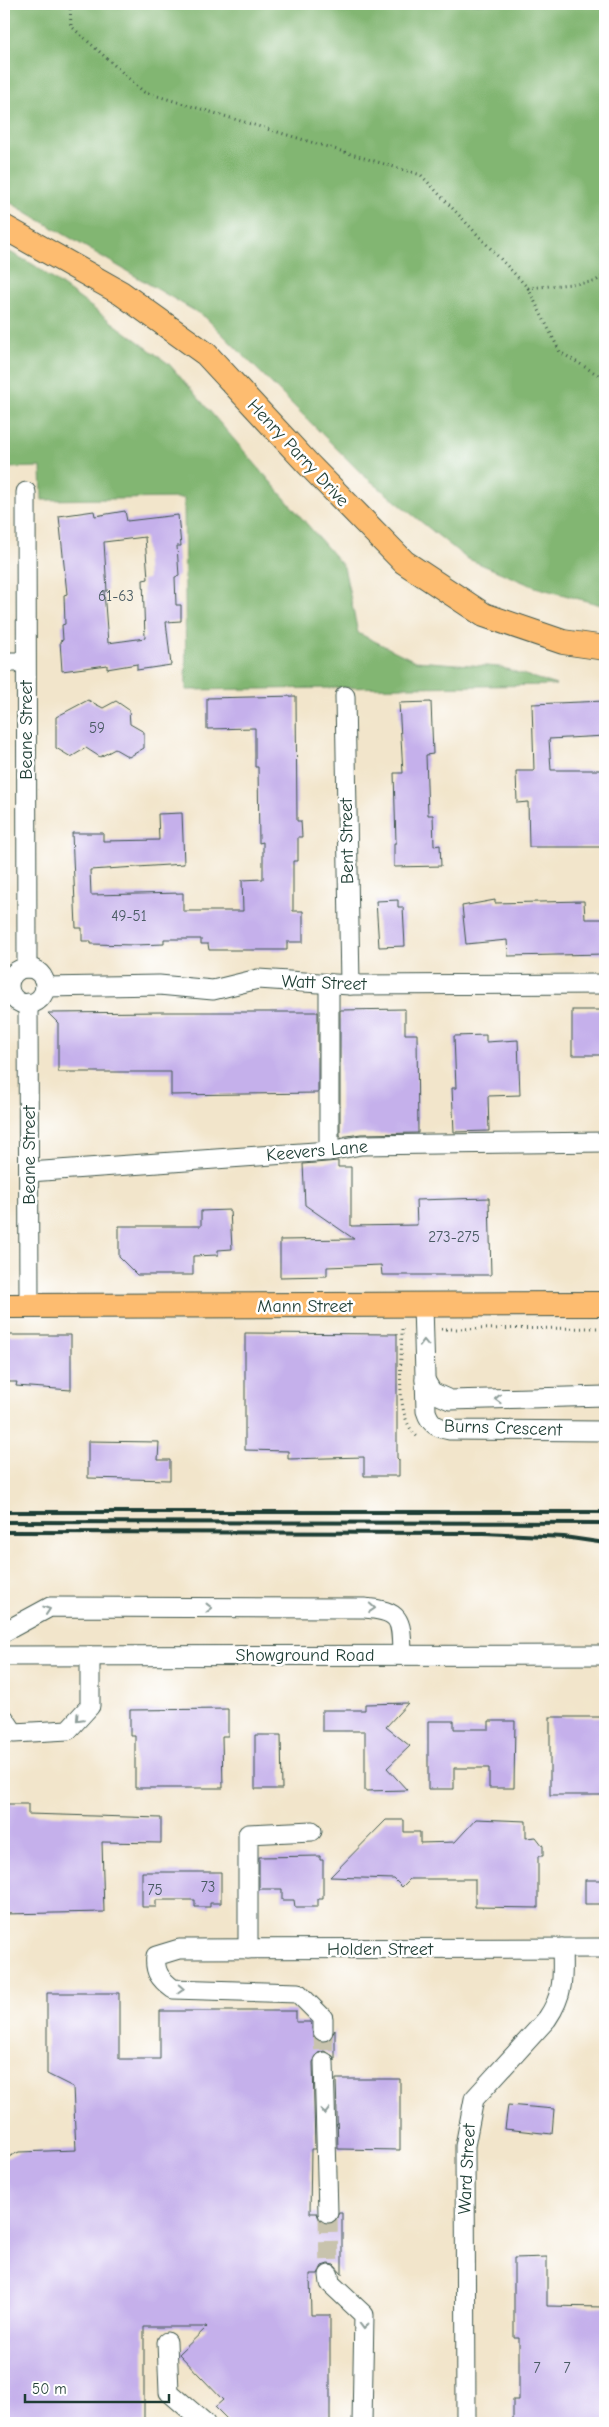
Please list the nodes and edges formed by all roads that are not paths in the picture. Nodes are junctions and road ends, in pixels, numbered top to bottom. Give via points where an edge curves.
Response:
1 (4, 228) edge
2 (26, 492) dead end
3 (605, 648) edge
4 (4, 662) edge
5 (25, 662) junction
6 (345, 696) dead end
7 (27, 968) junction
8 (605, 984) edge
9 (328, 985) junction
10 (350, 985) junction
11 (7, 987) edge
12 (45, 987) junction
13 (28, 1003) junction
14 (605, 1142) edge
15 (329, 1152) junction
16 (29, 1172) junction
17 (605, 1304) edge
18 (423, 1305) junction
19 (4, 1306) edge
20 (30, 1306) junction
21 (425, 1380) junction
22 (605, 1396) edge
23 (605, 1431) edge
24 (4, 1632) edge
25 (402, 1655) junction
26 (605, 1655) edge
27 (4, 1656) edge
28 (90, 1656) junction
29 (4, 1718) edge
30 (312, 1831) dead end
31 (562, 1948) junction
32 (605, 1948) edge
33 (248, 1949) junction
34 (323, 2031) tunnel mouth
35 (324, 2062) tunnel mouth
36 (328, 2213) tunnel mouth
37 (329, 2274) tunnel mouth
38 (167, 2342) dead end
39 (205, 2423) edge
40 (362, 2423) edge
41 (466, 2423) edge

1 - 3 main road, Henry Parry Drive via 121,293 206,354 404,562 484,615 563,642
2 - 5 street, Beane Street
4 - 5 street
5 - 7 street, Beane Street
6 - 10 street, Bent Street
7 - 11 street via 17,971
7 - 12 street via 38,972
8 - 10 street, Watt Street
9 - 10 street, Watt Street
9 - 12 street, Watt Street via 258,979 213,990 159,985
9 - 15 street
11 - 13 street via 18,1000
12 - 13 street via 38,1000
13 - 16 street, Beane Street
14 - 15 street, Keevers Lane via 361,1145
15 - 16 street, Keevers Lane
16 - 20 street, Beane Street
17 - 18 main road, Mann Street
18 - 20 main road, Mann Street
21 -> 18 street, Burns Crescent
19 - 20 main road, Mann Street
22 -> 21 street via 455,1400 436,1394
21 - 23 street, Burns Crescent via 427,1416 436,1426 445,1429
24 -> 25 street via 50,1607 383,1609 396,1616 402,1628
25 - 26 street, Showground Road
25 - 28 street, Showground Road
27 - 28 street, Showground Road
28 -> 29 street via 90,1706 68,1730 14,1733
30 - 33 street via 248,1834
31 - 32 street, Holden Street
31 - 33 street, Holden Street
31 - 41 street, Ward Street via 564,1984 557,2005 474,2099 468,2123 465,2146
33 -> 34 street, Holden Street via 180,1949 156,1956 154,1967 160,1980 173,1988 298,1993 323,2018
35 -> 36 street
37 -> 40 street via 330,2283 364,2315
38 - 39 street via 169,2392

